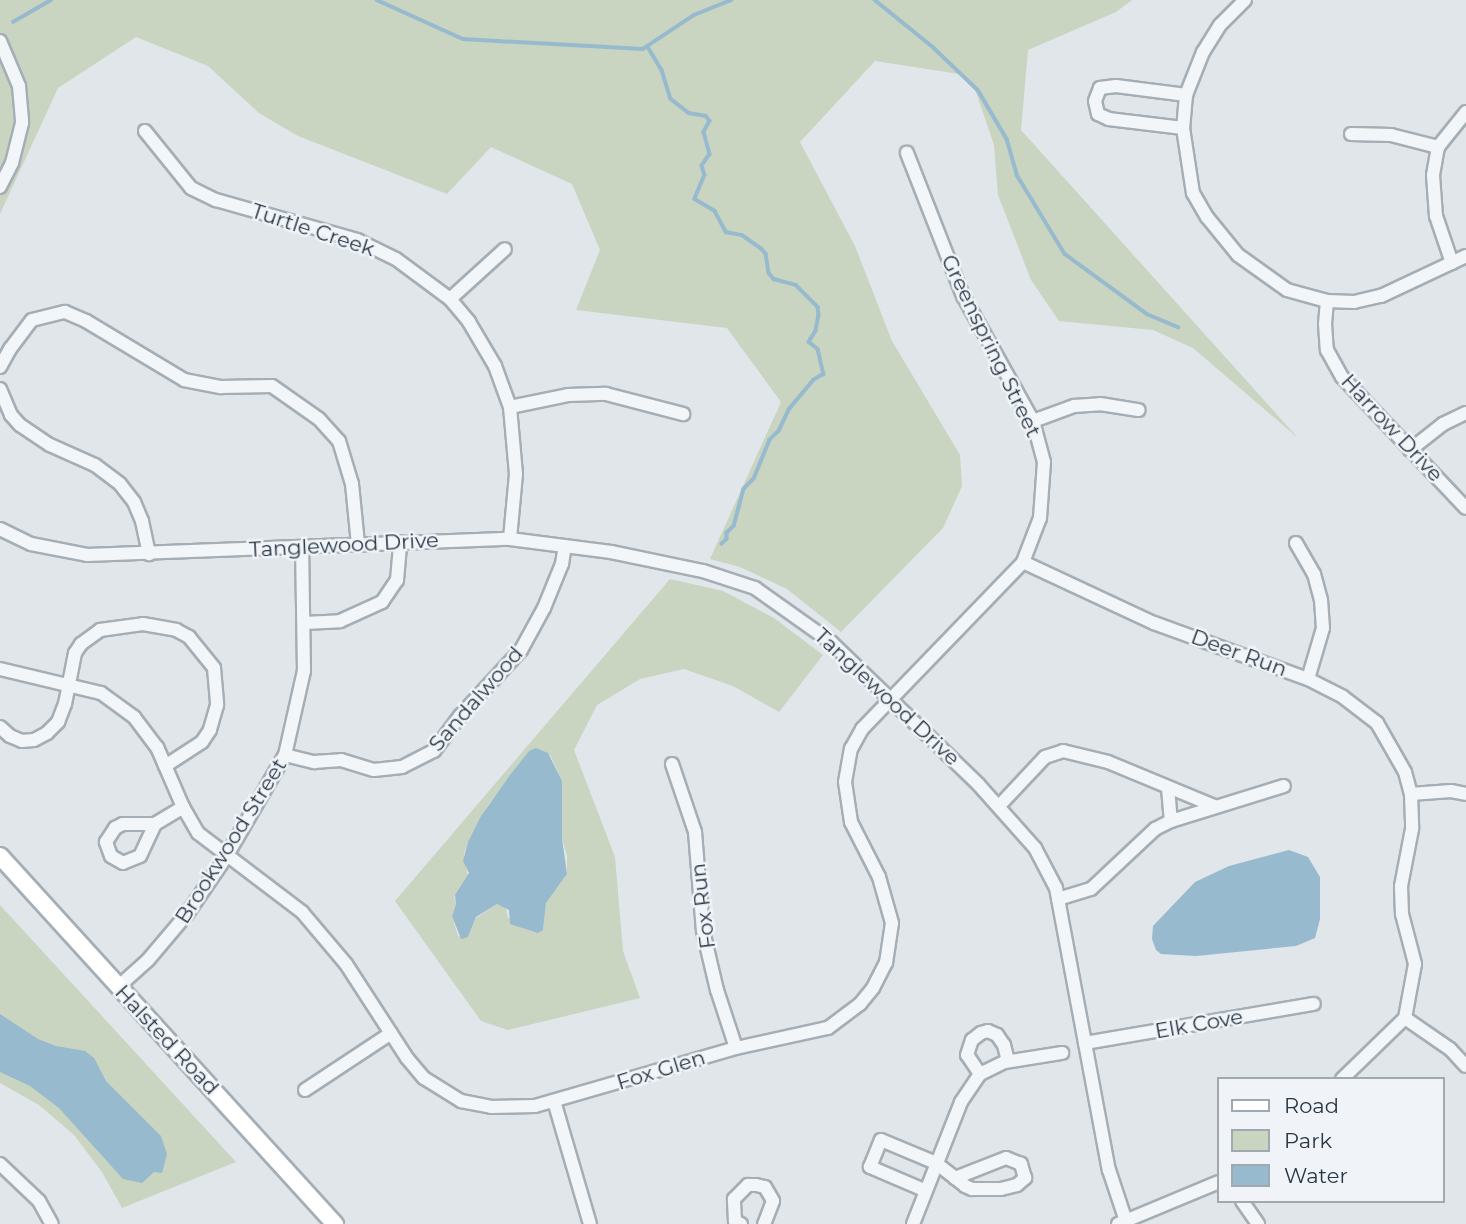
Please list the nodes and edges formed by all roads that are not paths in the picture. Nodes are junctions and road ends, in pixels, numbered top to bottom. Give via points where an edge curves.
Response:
1 (1245, 0) edge
2 (0, 41) edge
3 (1186, 95) junction
4 (1466, 112) edge
5 (1183, 128) junction
6 (145, 131) dead end
7 (1351, 134) dead end
8 (1438, 147) junction
9 (907, 153) dead end
10 (0, 187) edge
11 (505, 249) dead end
12 (1466, 256) edge
13 (1452, 262) junction
14 (450, 299) junction
15 (1327, 302) junction
16 (0, 366) edge
17 (0, 388) edge
18 (510, 407) junction
19 (1139, 410) dead end
20 (1466, 413) edge
21 (683, 414) dead end
22 (1033, 422) junction
23 (1410, 450) junction
24 (1466, 508) edge
25 (0, 529) edge
26 (510, 538) junction
27 (400, 542) junction
28 (1296, 543) dead end
29 (358, 544) junction
30 (565, 546) junction
31 (302, 547) junction
32 (149, 554) junction
33 (1023, 562) junction
34 (305, 623) junction
35 (0, 669) edge
36 (1308, 679) junction
37 (68, 684) junction
38 (890, 699) junction
39 (0, 727) edge
40 (285, 755) junction
41 (672, 764) dead end
42 (165, 766) junction
43 (1284, 786) dead end
44 (1168, 788) junction
45 (1411, 794) junction
46 (1466, 794) edge
47 (999, 806) junction
48 (1214, 806) junction
49 (183, 807) junction
50 (1171, 821) junction
51 (155, 824) dead end
52 (0, 856) edge
53 (226, 857) junction
54 (1058, 899) junction
55 (118, 987) junction
56 (1314, 1004) dead end
57 (1405, 1018) junction
58 (391, 1033) junction
59 (1085, 1043) junction
60 (736, 1048) junction
61 (1062, 1053) dead end
62 (1008, 1061) junction
63 (1466, 1066) edge
64 (980, 1074) junction
65 (1344, 1077) edge
66 (305, 1090) dead end
67 (555, 1101) junction
68 (936, 1163) junction
69 (0, 1164) edge
70 (955, 1178) junction
71 (1218, 1182) edge
72 (925, 1190) junction
73 (1243, 1203) edge
74 (1123, 1223) edge
75 (52, 1224) edge
76 (335, 1224) edge
77 (590, 1224) edge
78 (741, 1224) edge
79 (764, 1224) edge
80 (913, 1224) edge
81 (1258, 1224) edge

1 - 3 street via 1220,25 1203,52
2 - 10 street via 19,86 22,123 12,163
3 - 5 street
3 - 5 street via 1116,86 1100,88 1094,102 1098,114 1109,119
4 - 8 street
5 - 15 street via 1193,193 1238,255 1287,290
6 - 14 street, Turtle Creek via 191,188 216,200 357,240 396,260
7 - 8 street via 1391,135
8 - 13 street via 1433,174 1436,216
9 - 22 street, Greenspring Street via 963,296
11 - 14 street
12 - 13 street
13 - 15 street via 1381,296
14 - 18 street, Turtle Creek via 495,366
15 - 23 street, Harrow Drive via 1327,350 1342,377
16 - 29 street via 32,320 65,312 184,380 221,387 272,386 319,419 339,441 352,484
17 - 32 street via 20,425 95,465 120,484 142,521
18 - 21 street via 568,395 606,394
18 - 26 street, Turtle Creek via 516,474
19 - 22 street via 1100,404 1074,406
20 - 23 street via 1443,424
22 - 33 street, Greenspring Street via 1044,462 1040,518
23 - 24 street, Harrow Drive
25 - 32 street, Tanglewood Drive via 59,551
26 - 27 street, Tanglewood Drive
26 - 30 street, Tanglewood Drive
27 - 29 street, Tanglewood Drive
27 - 34 street via 397,580 382,602 340,621
28 - 36 street via 1314,574 1321,600 1323,628
29 - 31 street, Tanglewood Drive
30 - 38 street, Tanglewood Drive via 703,571 755,588 824,636
30 - 40 street, Sandalwood via 544,608 521,650 434,751 402,767 374,770 341,760 314,762
31 - 32 street, Tanglewood Drive
31 - 34 street, Brookwood Street
33 - 36 street, Deer Run via 1154,623
33 - 38 street, Greenspring Street
34 - 40 street, Brookwood Street via 304,671
35 - 37 street, Fox Glen
36 - 45 street, Deer Run via 1343,697 1377,723 1405,772
37 - 39 street via 58,722 47,733 22,741
37 - 42 street, Fox Glen via 120,704 147,732
37 - 42 street via 75,653 100,630 143,624 189,636 214,668 215,717 202,742
38 - 47 street, Tanglewood Drive
38 - 60 street, Fox Glen via 862,729 851,749 845,782 851,822 879,877 892,923 886,963 860,1004 828,1028
40 - 53 street, Brookwood Street
41 - 60 street, Fox Run via 695,832 703,931
42 - 49 street, Fox Glen
43 - 48 street
44 - 47 street via 1108,762 1063,751 1045,757
44 - 48 street
44 - 50 street
45 - 46 street
45 - 57 street, Deer Run via 1412,829 1401,886 1402,914 1415,964
47 - 54 street, Tanglewood Drive via 1035,848
48 - 50 street
49 - 51 street
49 - 53 street, Fox Glen via 198,834
50 - 54 street via 1155,829 1091,889
52 - 55 street, Halsted Road
53 - 55 street, Brookwood Street via 171,936
53 - 58 street, Fox Glen via 302,912 346,964
54 - 59 street, Tanglewood Drive
55 - 76 street, Halsted Road
56 - 59 street, Elk Cove
57 - 63 street
57 - 65 street
58 - 66 street
58 - 67 street, Fox Glen via 425,1077 461,1101 491,1107
59 - 74 street, Tanglewood Drive
60 - 67 street, Fox Glen
61 - 62 street
62 - 64 street
62 - 64 street via 997,1035 981,1033 972,1040 967,1055
64 - 68 street via 961,1102
67 - 77 street
68 - 70 street
68 - 72 street
68 - 72 street via 881,1140 870,1167
69 - 75 street via 39,1201
70 - 70 street via 972,1189 989,1192 1017,1185 1025,1178 1021,1164 1006,1158
71 - 74 street
72 - 80 street
73 - 81 street
78 - 79 street via 735,1221 734,1199 748,1185 765,1187 773,1201

